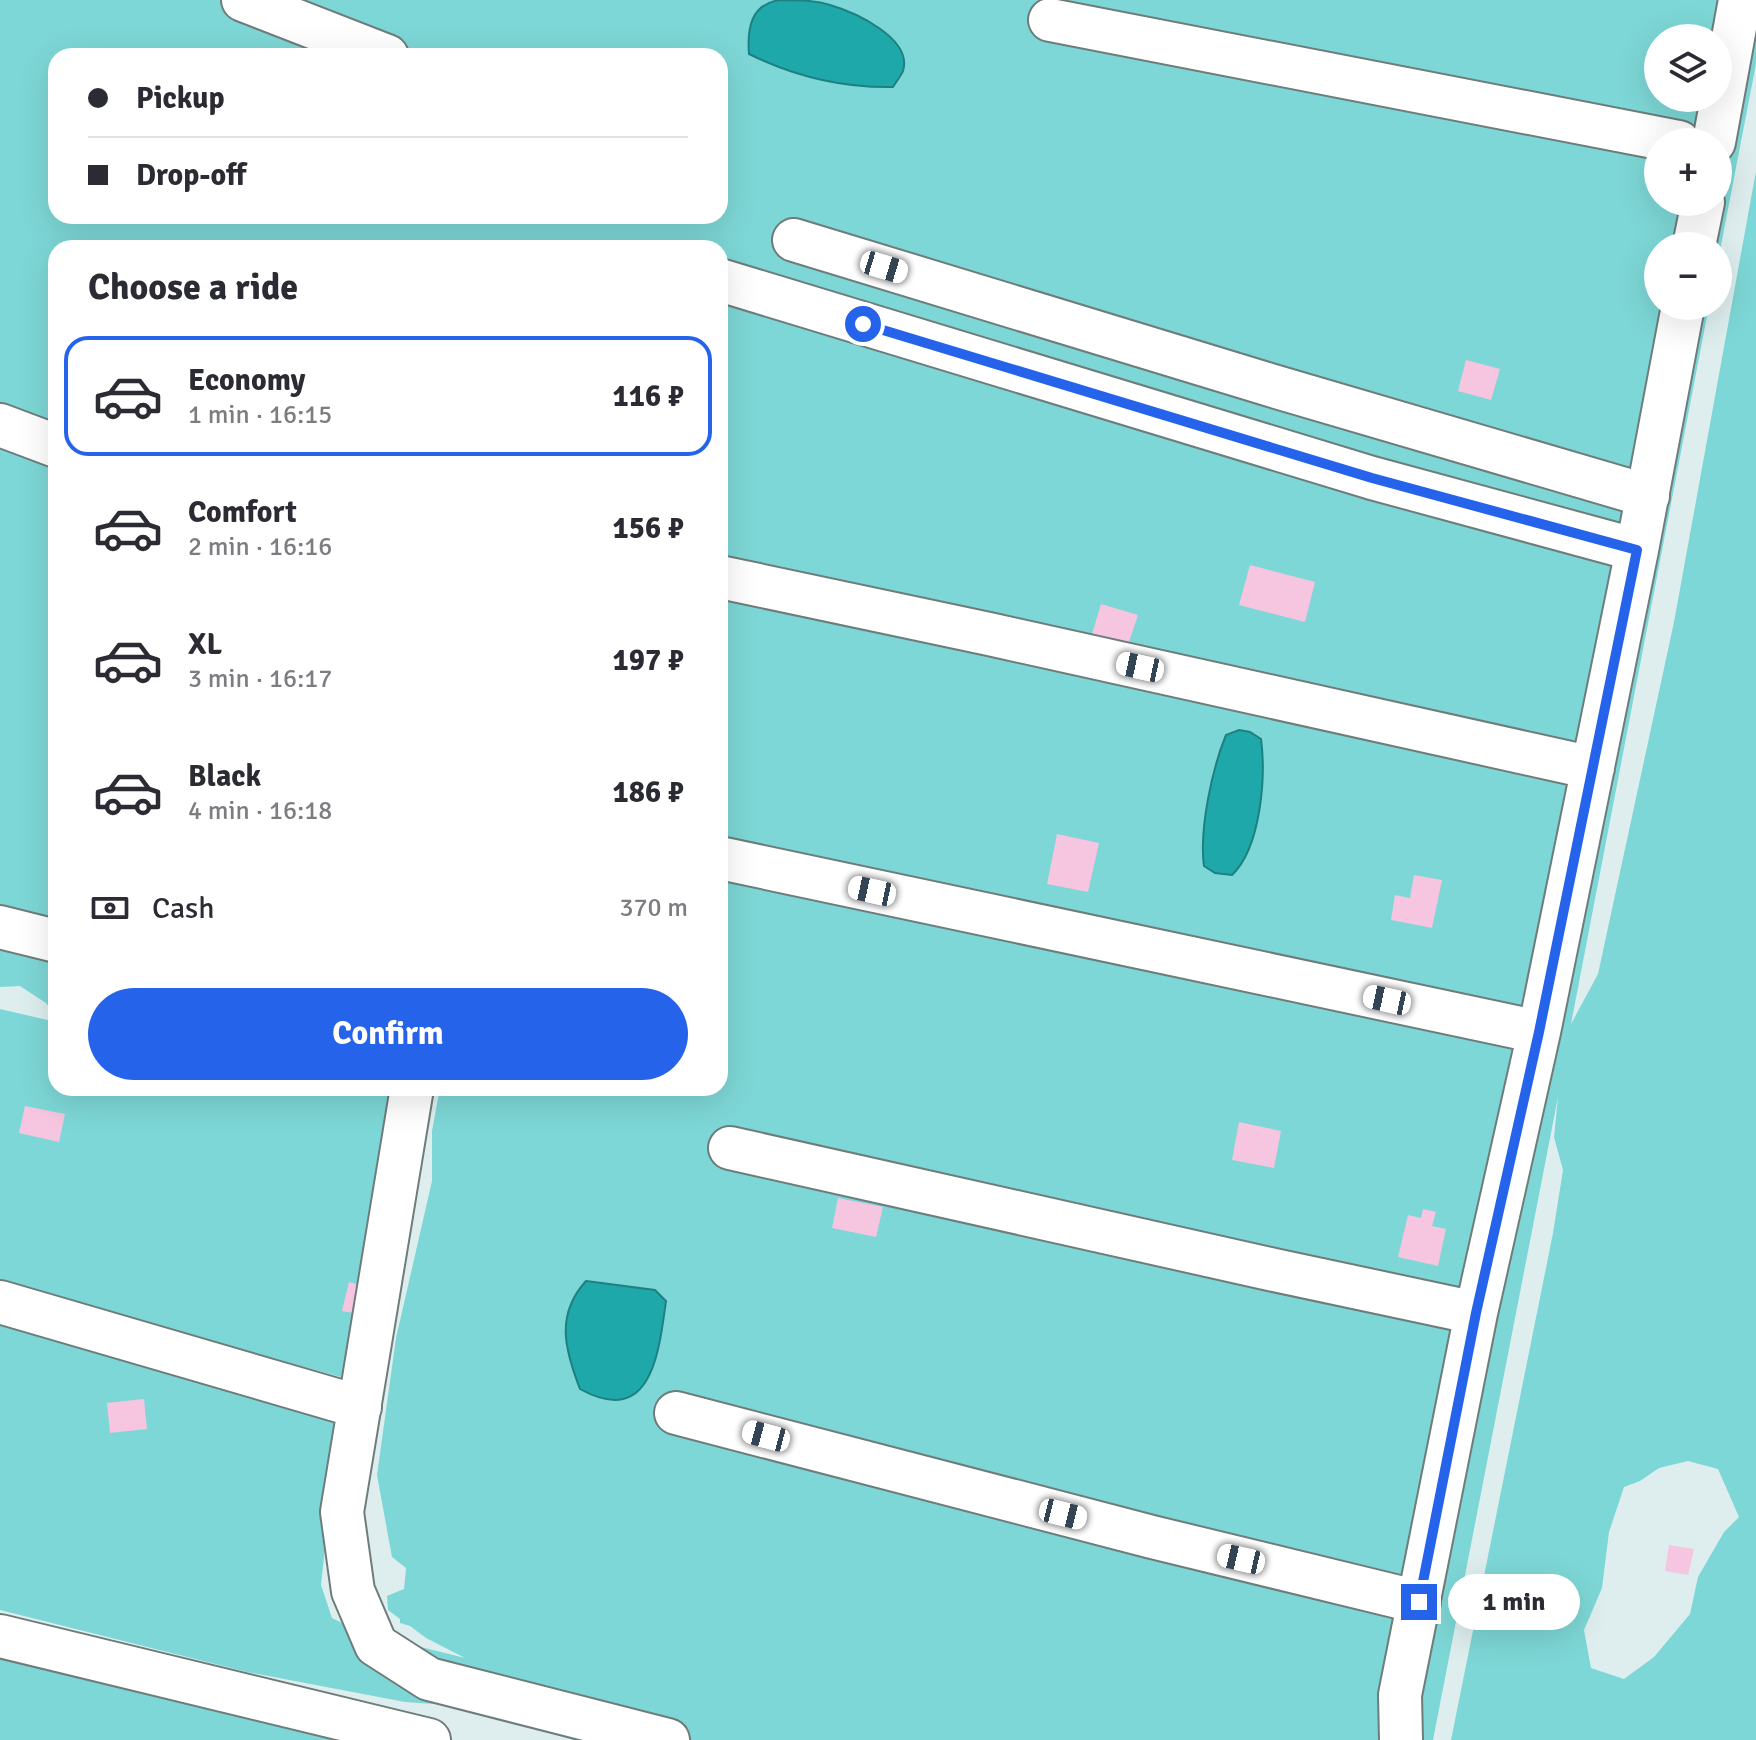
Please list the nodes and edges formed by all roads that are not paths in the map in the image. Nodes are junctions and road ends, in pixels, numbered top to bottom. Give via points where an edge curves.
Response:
1 (243, 0) edge
2 (1740, 0) edge
3 (1050, 20) dead end
4 (366, 48) edge
5 (1717, 128) edge
6 (1644, 135) edge
7 (794, 240) dead end
8 (728, 282) edge
9 (1680, 320) edge
10 (0, 425) edge
11 (48, 443) edge
12 (1648, 496) junction
13 (1637, 550) junction
14 (728, 579) edge
15 (1593, 768) junction
16 (728, 860) edge
17 (0, 927) edge
18 (48, 939) edge
19 (1539, 1032) junction
20 (411, 1096) edge
21 (730, 1148) dead end
22 (0, 1302) edge
23 (1476, 1313) junction
24 (360, 1407) junction
25 (676, 1413) dead end
26 (1419, 1602) junction
27 (0, 1636) edge
28 (1400, 1695) junction
29 (429, 1740) edge
30 (668, 1740) edge
31 (1381, 1740) edge
32 (1401, 1740) edge

1 - 4 street
2 - 5 street
3 - 6 street
7 - 12 street
8 - 13 street via 1372,478
9 - 12 street
10 - 11 street
12 - 13 street
13 - 15 street
14 - 15 street
15 - 19 street
16 - 19 street
17 - 18 street
19 - 23 street
20 - 24 street
21 - 23 street
22 - 24 street
23 - 26 street
24 - 30 street via 342,1512 353,1591 376,1645 429,1679
25 - 26 street
26 - 28 street
27 - 29 street
28 - 31 street
28 - 32 street

